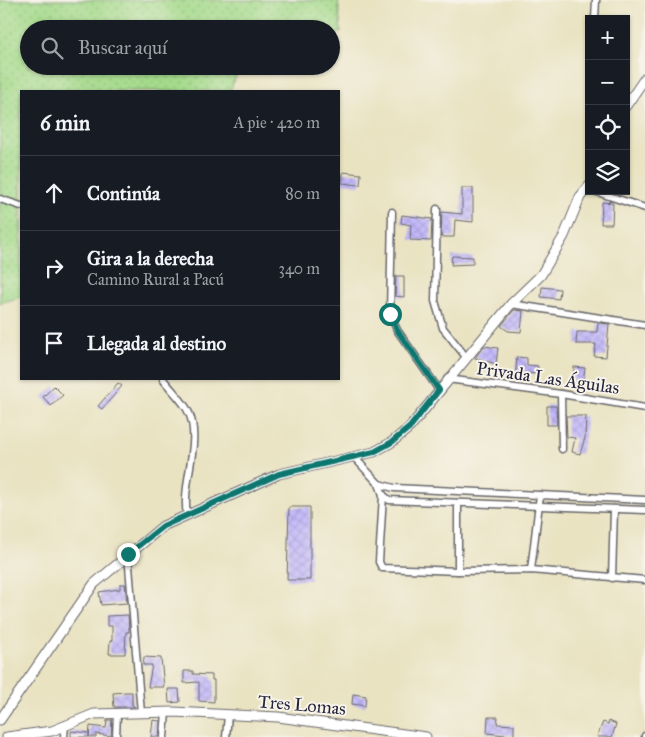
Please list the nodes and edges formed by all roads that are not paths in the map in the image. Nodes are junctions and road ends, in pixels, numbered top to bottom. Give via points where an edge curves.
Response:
1 (596, 0) edge
2 (595, 15) edge
3 (645, 78) edge
4 (627, 105) edge
5 (585, 193) edge
6 (607, 195) edge
7 (0, 199) edge
8 (20, 206) edge
9 (645, 208) edge
10 (437, 209) dead end
11 (392, 212) dead end
12 (510, 304) junction
13 (645, 325) edge
14 (466, 357) junction
15 (448, 379) junction
16 (164, 380) edge
17 (439, 390) junction
18 (561, 394) junction
19 (645, 408) edge
20 (562, 449) dead end
21 (354, 457) junction
22 (379, 484) junction
23 (382, 495) junction
24 (540, 495) junction
25 (645, 500) edge
26 (458, 503) junction
27 (539, 506) junction
28 (614, 509) junction
29 (645, 510) edge
30 (187, 515) junction
31 (128, 554) junction
32 (531, 570) junction
33 (458, 572) junction
34 (612, 578) junction
35 (645, 580) edge
36 (170, 712) junction
37 (117, 713) junction
38 (141, 713) junction
39 (228, 715) junction
40 (0, 720) edge
41 (65, 725) junction
42 (7, 737) edge
43 (64, 737) edge
44 (116, 737) edge
45 (164, 737) edge
46 (226, 737) edge
47 (426, 737) edge

1 - 2 street
3 - 4 street
5 - 12 street via 580,197 550,263 528,290
6 - 9 street
7 - 8 street
10 - 14 street via 435,301 443,328
11 - 17 street via 390,314 397,330
12 - 13 street
12 - 14 street
14 - 15 street
15 - 17 street
15 - 18 street, Privada Las Águilas
16 - 30 street via 192,420
17 - 21 street via 410,427 392,442 374,452
18 - 19 street, Privada Las Águilas
18 - 20 street
21 - 22 street
21 - 30 street via 279,474
22 - 23 street
22 - 24 street via 394,488
23 - 26 street via 389,500
23 - 33 street via 379,562 382,568
24 - 25 street
24 - 27 street
26 - 27 street
26 - 33 street
27 - 28 street
27 - 32 street
28 - 29 street
28 - 34 street
30 - 31 street via 163,526
31 - 38 street
31 - 40 street via 94,584
32 - 33 street
32 - 34 street
34 - 35 street
36 - 38 street, Tres Lomas
36 - 39 street, Tres Lomas
36 - 45 street
37 - 38 street, Tres Lomas
37 - 41 street, Tres Lomas via 94,714
37 - 44 street
39 - 46 street
39 - 47 street, Tres Lomas via 278,717
41 - 42 street, Tres Lomas via 52,731
41 - 43 street

